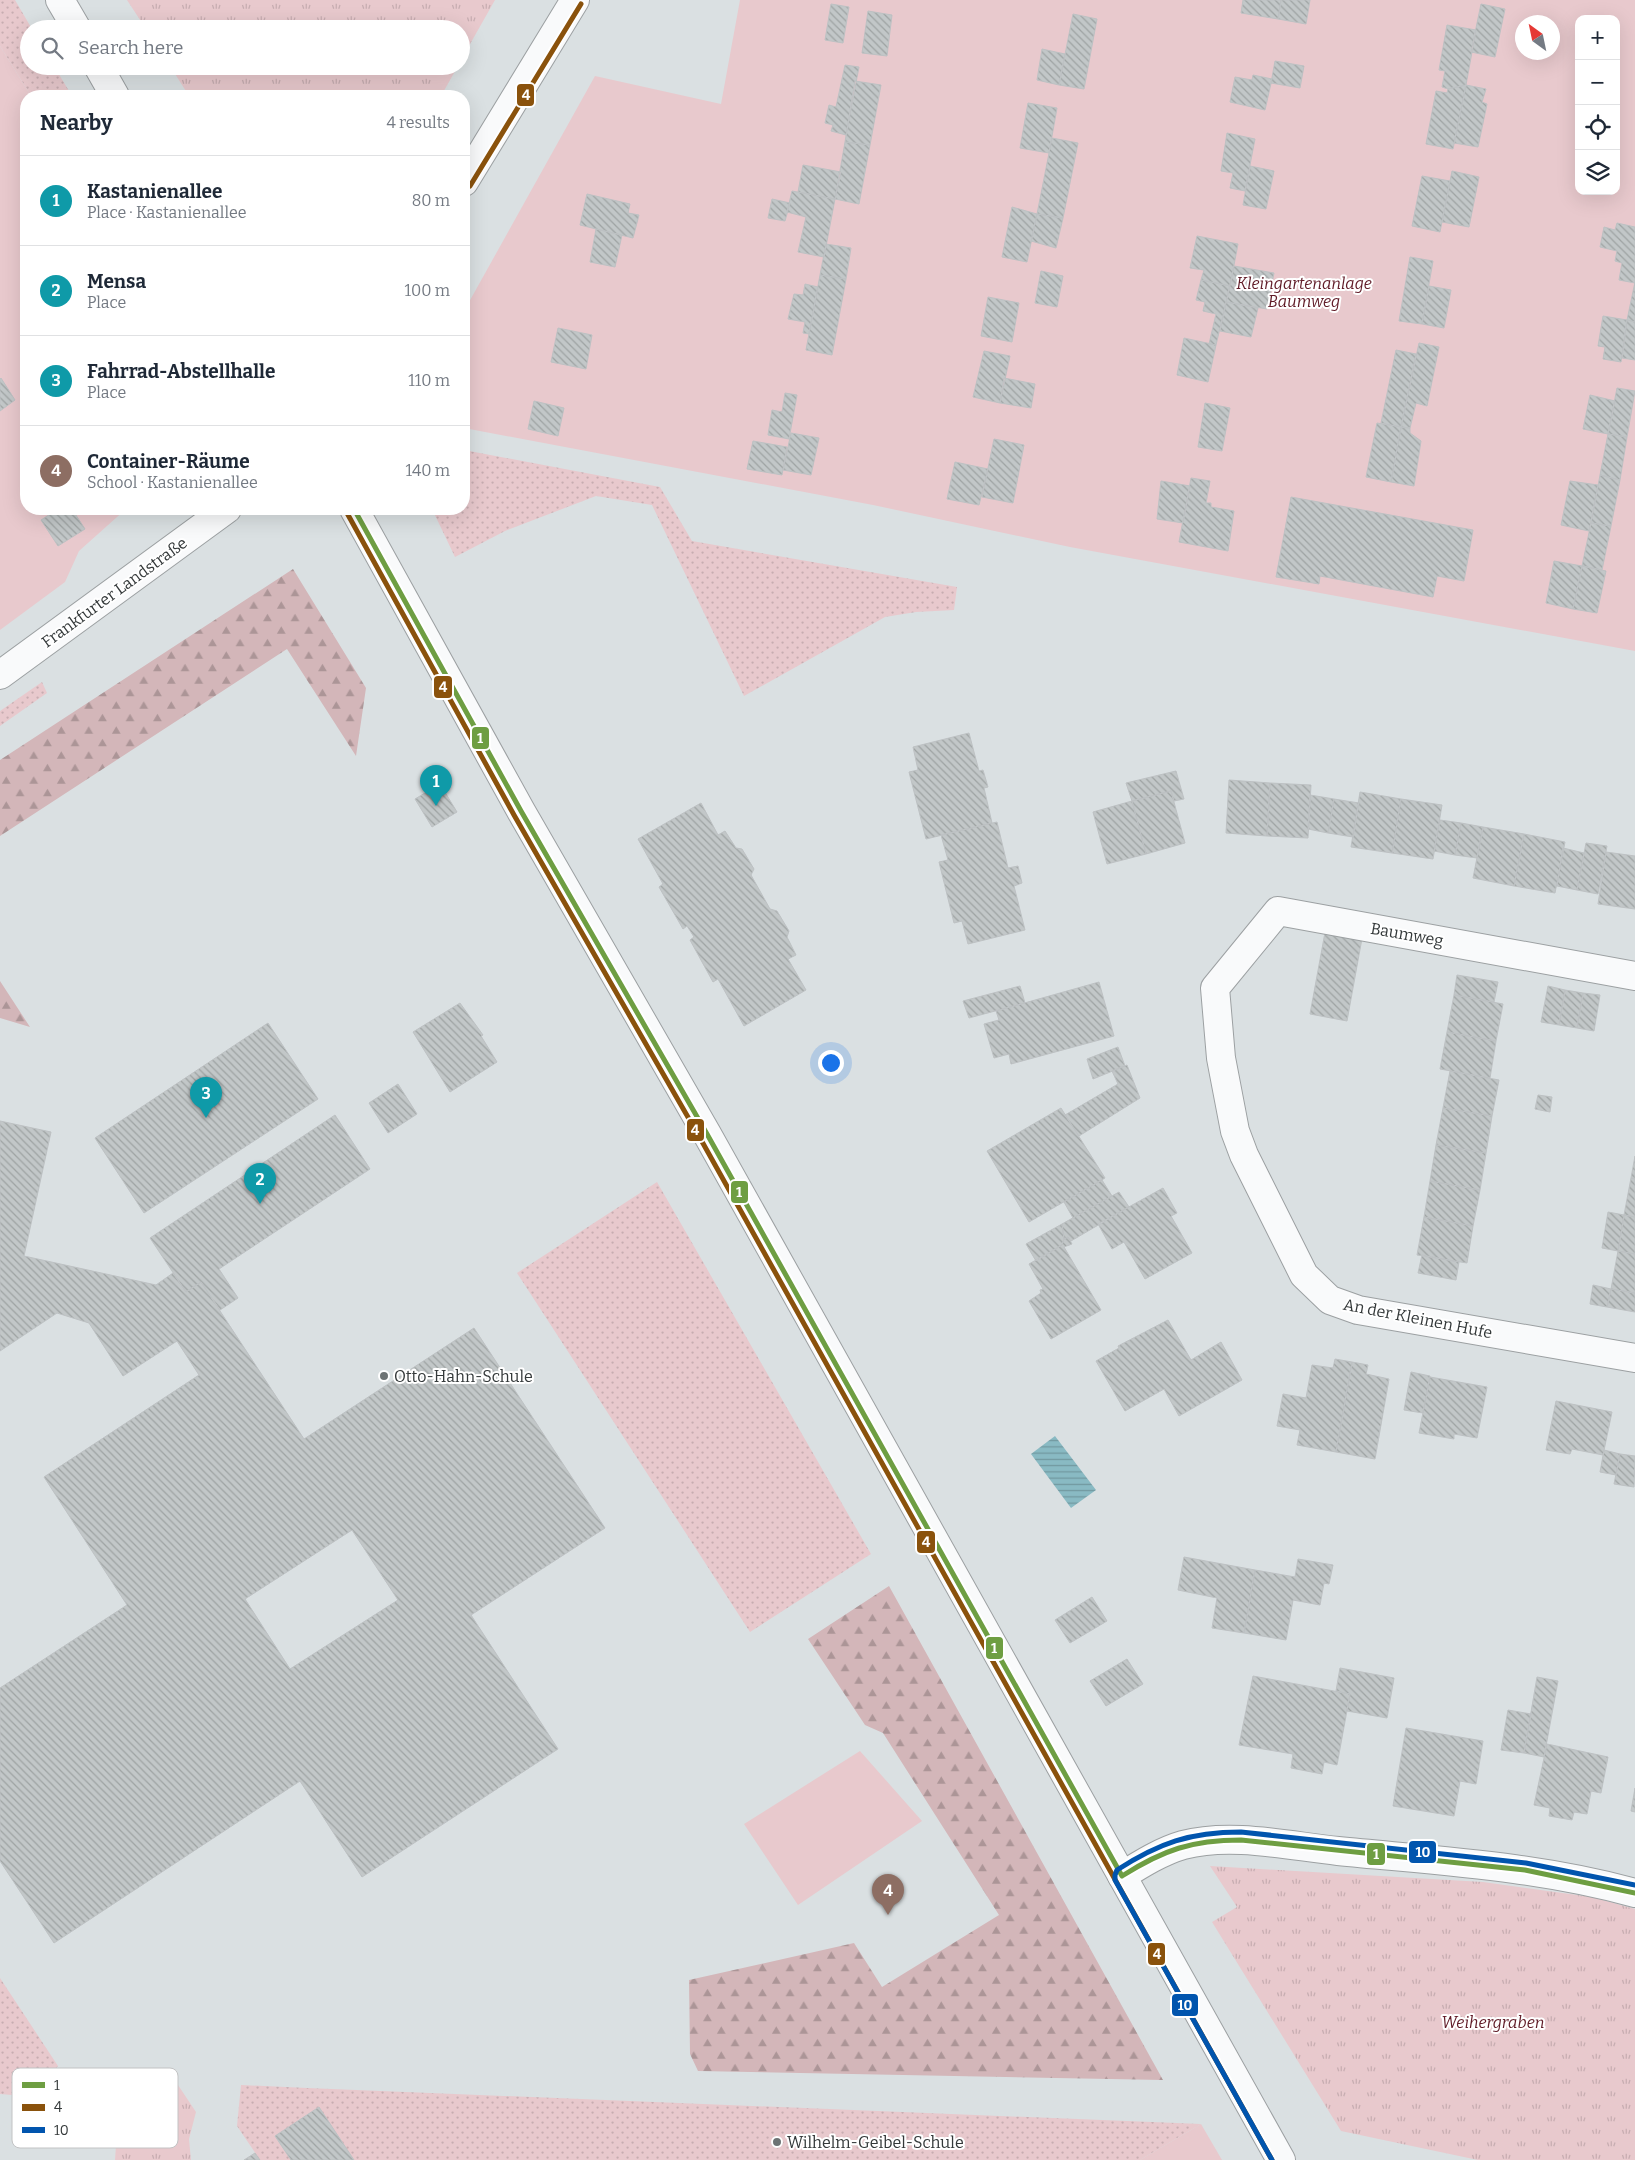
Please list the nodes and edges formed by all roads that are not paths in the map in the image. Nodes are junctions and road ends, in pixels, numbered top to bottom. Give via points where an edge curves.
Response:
1 (60, 0) edge
2 (575, 0) edge
3 (72, 20) edge
4 (103, 75) edge
5 (112, 90) edge
6 (470, 172) edge
7 (219, 515) edge
8 (357, 515) edge
9 (0, 675) edge
10 (1635, 976) edge
11 (1215, 988) joint
12 (1635, 1358) edge
13 (1122, 1876) junction
14 (1635, 1893) edge
15 (1281, 2160) edge

1 - 3 street
2 - 6 street
4 - 5 street
7 - 9 street, Frankfurter Landstraße
8 - 13 street via 521,812 706,1134
10 - 11 street, Baumweg via 1278,911
11 - 12 street, An der Kleinen Hufe via 1221,1058 1235,1131 1304,1275 1317,1290 1330,1300 1358,1310
13 - 14 street via 1182,1845 1240,1840 1530,1870
13 - 15 street

